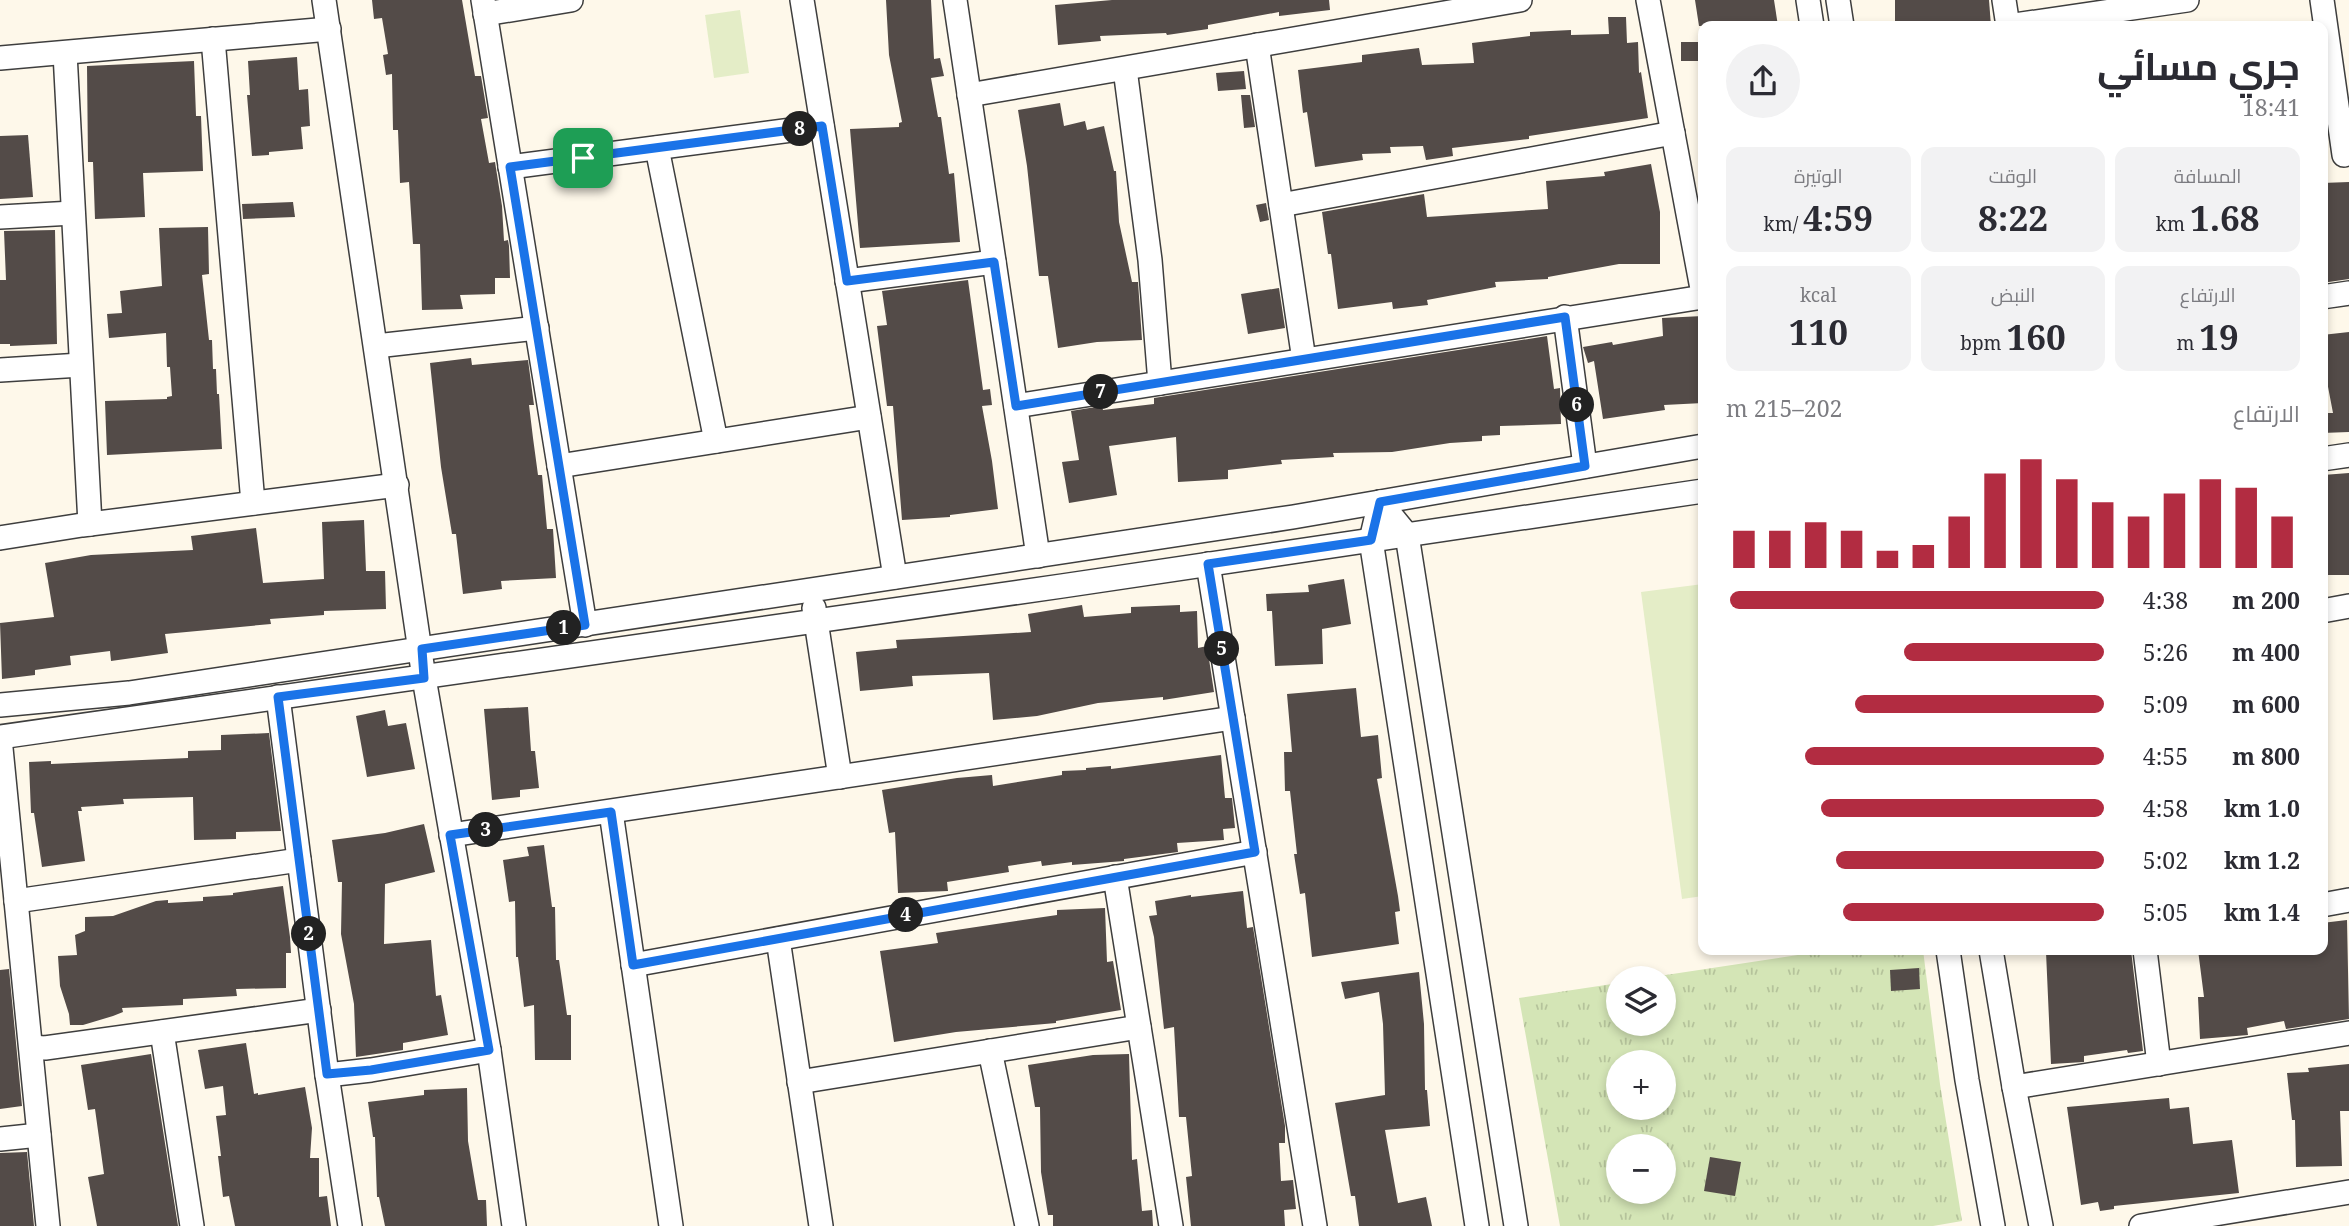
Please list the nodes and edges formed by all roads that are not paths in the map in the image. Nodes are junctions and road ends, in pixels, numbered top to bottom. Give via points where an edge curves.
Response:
1 (324, 0) edge
2 (571, 0) edge
3 (802, 0) edge
4 (955, 0) edge
5 (1648, 0) edge
6 (1808, 0) edge
7 (1838, 0) edge
8 (2004, 0) edge
9 (2187, 0) edge
10 (2322, 0) edge
11 (1508, 1) edge
12 (2149, 3) edge
13 (484, 7) edge
14 (1811, 21) edge
15 (1841, 21) edge
16 (2007, 21) edge
17 (2039, 21) edge
18 (2324, 21) edge
19 (328, 29) junction
20 (213, 39) junction
21 (1256, 45) junction
22 (65, 53) junction
23 (2328, 55) edge
24 (0, 58) edge
25 (1125, 69) junction
26 (969, 94) junction
27 (822, 126) junction
28 (1673, 133) junction
29 (657, 148) junction
30 (2339, 156) edge
31 (510, 167) junction
32 (1281, 205) junction
33 (73, 213) junction
34 (0, 217) edge
35 (994, 262) junction
36 (1698, 268) edge
37 (847, 281) junction
38 (2349, 293) edge
39 (1698, 296) edge
40 (2328, 296) edge
41 (1565, 317) junction
42 (537, 328) junction
43 (376, 346) junction
44 (1304, 360) junction
45 (81, 365) junction
46 (0, 370) edge
47 (1160, 383) junction
48 (1016, 406) junction
49 (869, 417) junction
50 (716, 441) junction
51 (1698, 447) edge
52 (2349, 455) edge
53 (2328, 458) edge
54 (559, 466) junction
55 (1585, 466) junction
56 (397, 485) junction
57 (1698, 492) edge
58 (1380, 502) junction
59 (253, 503) junction
60 (90, 524) junction
61 (1407, 535) junction
62 (0, 538) edge
63 (1371, 540) junction
64 (1038, 556) junction
65 (1208, 564) junction
66 (895, 577) junction
67 (811, 590) junction
68 (2349, 606) edge
69 (2328, 610) edge
70 (816, 621) junction
71 (585, 625) junction
72 (422, 649) junction
73 (424, 678) junction
74 (278, 697) junction
75 (0, 705) edge
76 (1233, 718) junction
77 (0, 737) edge
78 (840, 778) junction
79 (611, 812) junction
80 (450, 835) junction
81 (1255, 852) junction
82 (299, 860) junction
83 (1115, 877) junction
84 (2349, 900) edge
85 (16, 901) junction
86 (2328, 904) edge
87 (778, 939) junction
88 (1949, 955) edge
89 (1992, 955) edge
90 (2146, 955) edge
91 (633, 965) junction
92 (319, 1010) junction
93 (1139, 1027) junction
94 (162, 1032) junction
95 (2349, 1033) edge
96 (31, 1047) junction
97 (489, 1050) junction
98 (990, 1051) junction
99 (2160, 1064) junction
100 (327, 1074) junction
101 (799, 1082) junction
102 (2014, 1087) junction
103 (39, 1135) junction
104 (0, 1139) edge
105 (2349, 1192) edge
106 (48, 1226) edge
107 (192, 1226) edge
108 (350, 1226) edge
109 (514, 1226) edge
110 (671, 1226) edge
111 (821, 1226) edge
112 (1027, 1226) edge
113 (1171, 1226) edge
114 (1315, 1226) edge
115 (1477, 1226) edge
116 (1516, 1226) edge
117 (1993, 1226) edge
118 (2041, 1226) edge
119 (2141, 1226) edge

1 - 19 street
2 - 13 street
3 - 27 street
4 - 26 street
5 - 28 street
6 - 14 street
7 - 15 street
8 - 16 street
9 - 12 street
10 - 18 street
11 - 21 street
12 - 17 street
13 - 31 street
19 - 20 street
19 - 43 street
20 - 22 street
20 - 59 street
21 - 25 street
21 - 32 street
22 - 24 street
22 - 33 street
23 - 30 street
25 - 26 street
25 - 47 street via 1150,260
26 - 35 street
27 - 29 street
27 - 37 street
28 - 32 street
28 - 36 street
29 - 31 street
29 - 50 street
31 - 42 street
32 - 44 street
33 - 34 street
33 - 45 street
35 - 37 street
35 - 48 street
37 - 49 street
38 - 40 street
39 - 41 street
41 - 44 street
41 - 55 street
42 - 43 street
42 - 54 street
43 - 56 street
44 - 47 street
45 - 46 street
45 - 60 street
47 - 48 street
48 - 64 street
49 - 50 street
49 - 66 street
50 - 54 street
51 - 55 street
52 - 53 street
54 - 71 street
55 - 58 street
56 - 59 street
56 - 72 street
57 - 61 street
58 - 61 street
58 - 63 street
58 - 64 street
59 - 60 street
60 - 62 street
61 - 63 street
61 - 116 street
63 - 65 street
63 - 115 street
64 - 66 street
65 - 70 street
65 - 76 street
66 - 67 street
67 - 70 street
67 - 71 street
68 - 69 street
70 - 73 street
70 - 78 street
71 - 72 street
72 - 73 street
72 - 75 street via 129,693
73 - 74 street
73 - 80 street
74 - 77 street
74 - 82 street
76 - 78 street
76 - 81 street
77 - 85 street
78 - 79 street
79 - 80 street
79 - 91 street
80 - 97 street
81 - 83 street
81 - 114 street
82 - 85 street
82 - 92 street
83 - 87 street
83 - 93 street
84 - 86 street
85 - 96 street
87 - 91 street
87 - 101 street
88 - 117 street
89 - 102 street
90 - 99 street
91 - 110 street
92 - 94 street
92 - 100 street
93 - 98 street
93 - 113 street
94 - 96 street
94 - 107 street
95 - 99 street
96 - 103 street
97 - 100 street
97 - 109 street
98 - 101 street
98 - 112 street
99 - 102 street
100 - 108 street
101 - 111 street
102 - 118 street
103 - 104 street
103 - 106 street
105 - 119 street

